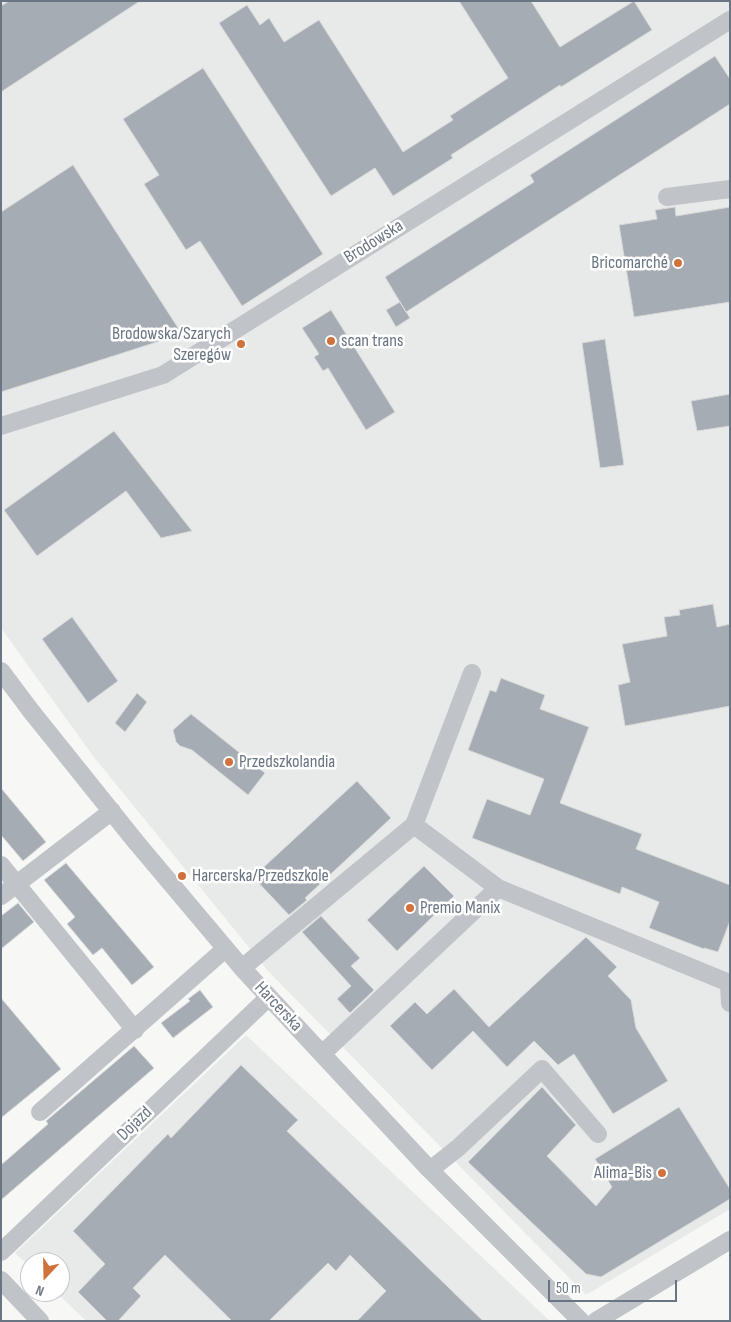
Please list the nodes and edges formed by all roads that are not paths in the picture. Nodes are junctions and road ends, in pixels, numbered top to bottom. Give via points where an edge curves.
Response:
1 (730, 20) edge
2 (730, 189) edge
3 (667, 197) dead end
4 (1, 426) edge
5 (1, 671) edge
6 (472, 673) dead end
7 (112, 811) junction
8 (414, 825) junction
9 (1, 865) edge
10 (18, 883) junction
11 (498, 888) junction
12 (1, 896) edge
13 (225, 949) junction
14 (242, 968) junction
15 (269, 997) junction
16 (730, 1003) edge
17 (135, 1030) junction
18 (322, 1054) junction
19 (40, 1112) dead end
20 (598, 1134) dead end
21 (430, 1170) junction
22 (730, 1240) edge
23 (1, 1252) edge
24 (1, 1280) edge
25 (40, 1321) edge
26 (581, 1321) edge
27 (596, 1321) edge

1 - 4 street, Brodowska via 163,374
2 - 3 street
5 - 7 street, Harcerska
6 - 8 street
7 - 10 street
7 - 13 street, Harcerska
8 - 11 street
8 - 14 street
9 - 10 street
10 - 12 street
10 - 17 street
11 - 16 street via 728,983
11 - 18 street
13 - 14 street, Harcerska
13 - 17 street
14 - 15 street, Harcerska
15 - 18 street, Harcerska
15 - 23 street, Dojazd
17 - 19 street
18 - 21 street, Harcerska
20 - 21 street via 542,1069
21 - 26 street, Harcerska
22 - 27 street
24 - 25 street

